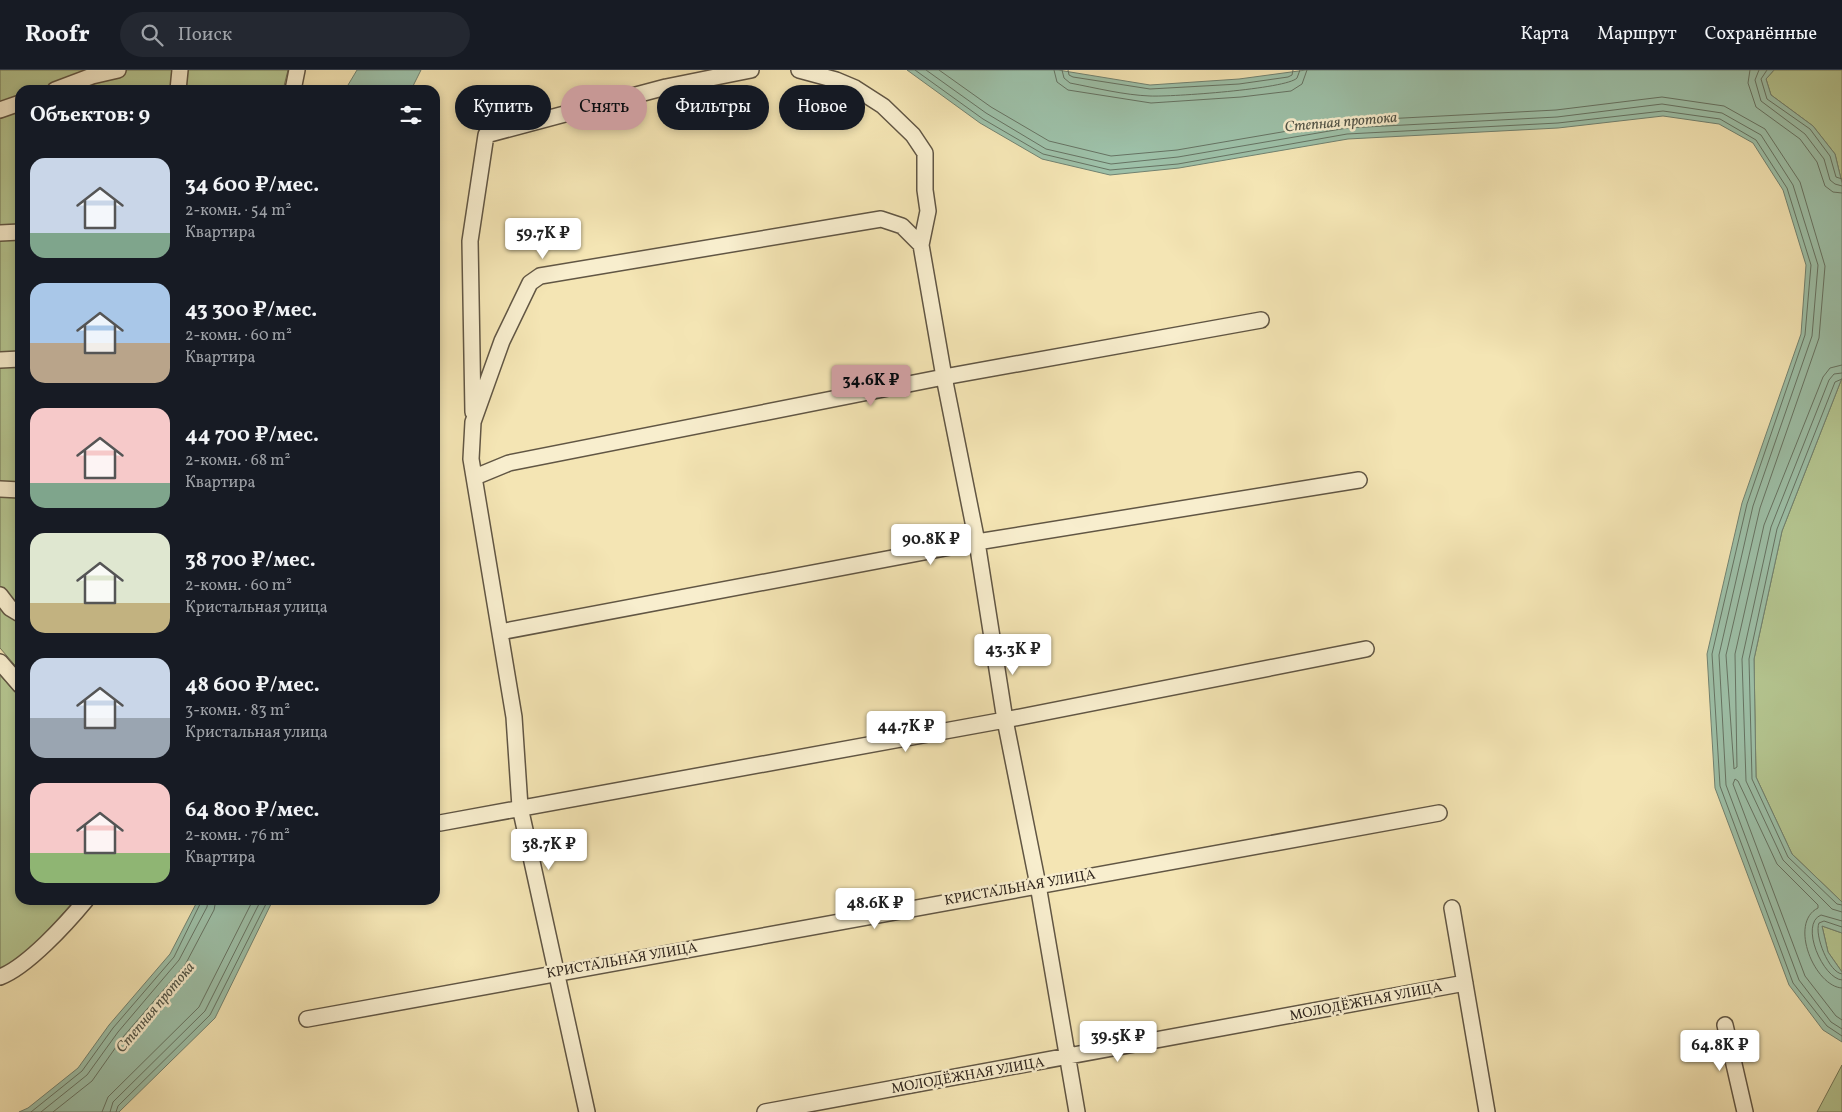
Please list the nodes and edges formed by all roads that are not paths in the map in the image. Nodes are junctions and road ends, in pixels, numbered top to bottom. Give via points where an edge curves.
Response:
1 (118, 70) edge
2 (180, 70) edge
3 (297, 70) edge
4 (751, 70) edge
5 (800, 70) edge
6 (68, 85) edge
7 (178, 85) edge
8 (294, 85) edge
9 (15, 105) edge
10 (0, 110) edge
11 (15, 232) edge
12 (0, 233) edge
13 (921, 245) junction
14 (1261, 320) dead end
15 (15, 359) edge
16 (0, 360) edge
17 (944, 377) junction
18 (473, 422) junction
19 (475, 477) junction
20 (1359, 480) dead end
21 (0, 489) edge
22 (15, 490) edge
23 (977, 542) junction
24 (0, 595) edge
25 (15, 611) edge
26 (500, 632) junction
27 (1366, 650) dead end
28 (0, 662) edge
29 (15, 679) edge
30 (1005, 720) junction
31 (520, 807) junction
32 (1439, 813) dead end
33 (440, 823) dead end
34 (1038, 885) junction
35 (81, 905) edge
36 (1452, 908) dead end
37 (557, 972) junction
38 (0, 977) edge
39 (1465, 983) junction
40 (307, 1018) dead end
41 (1725, 1025) dead end
42 (1067, 1058) junction
43 (586, 1112) edge
44 (766, 1112) edge
45 (1077, 1112) edge
46 (1487, 1112) edge
47 (1745, 1112) edge

1 - 6 street
2 - 7 street
3 - 8 street
4 - 18 street via 666,87 486,135 470,241
5 - 13 street via 820,74 854,88 883,106 921,145 925,153 928,211
9 - 10 street
11 - 12 street
13 - 17 street
13 - 18 street via 902,226 881,219 540,276 530,283 519,301
14 - 17 street
15 - 16 street
17 - 19 street via 509,464
17 - 23 street
18 - 19 street via 471,440
19 - 26 street
20 - 23 street
21 - 22 street
23 - 26 street
23 - 30 street
24 - 25 street
26 - 31 street via 514,717
27 - 30 street
28 - 29 street
30 - 31 street
30 - 34 street
31 - 33 street
31 - 37 street
32 - 34 street, КРИСТАЛЬНАЯ УЛИЦА
34 - 37 street, КРИСТАЛЬНАЯ УЛИЦА
34 - 42 street
35 - 38 street via 31,957
36 - 39 street
37 - 40 street, КРИСТАЛЬНАЯ УЛИЦА
37 - 43 street
39 - 42 street, МОЛОДЁЖНАЯ УЛИЦА
39 - 46 street
41 - 47 street
42 - 44 street, МОЛОДЁЖНАЯ УЛИЦА
42 - 45 street

